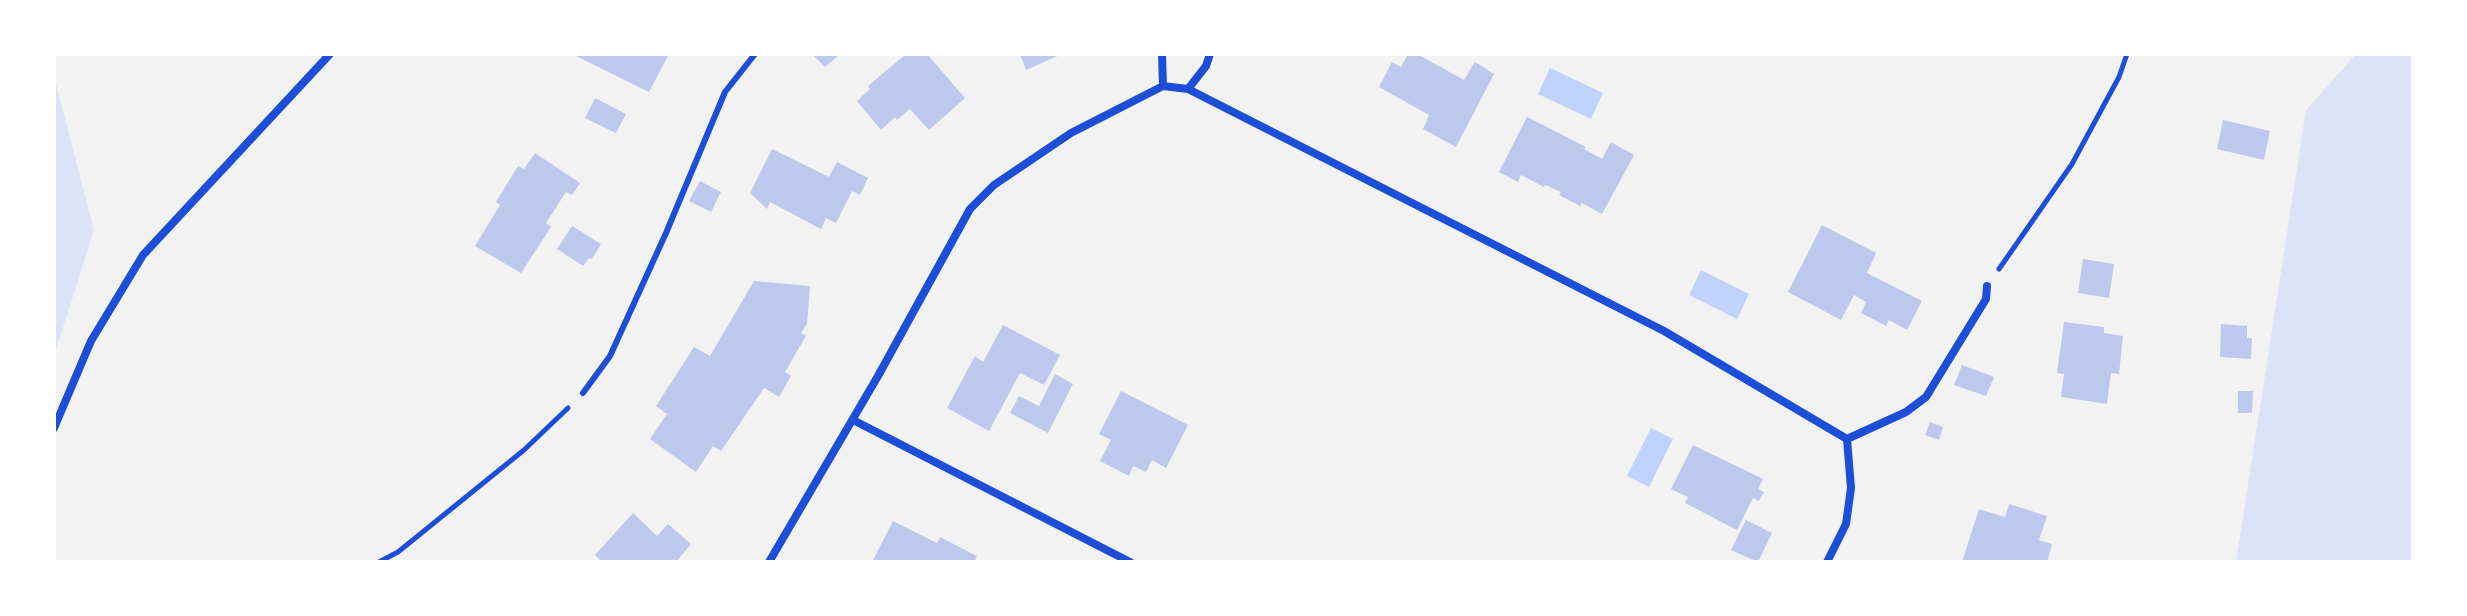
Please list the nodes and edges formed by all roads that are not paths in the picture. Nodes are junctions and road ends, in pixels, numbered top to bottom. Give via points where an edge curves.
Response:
1 (330, 54) edge
2 (755, 54) edge
3 (1162, 54) edge
4 (1210, 54) edge
5 (1163, 86) junction
6 (1188, 89) junction
7 (1987, 286) road end
8 (583, 393) road end
9 (853, 420) junction
10 (54, 428) edge
11 (1847, 439) junction
12 (770, 562) edge
13 (1130, 562) edge
14 (1827, 562) edge

1 - 10 street via 143,255 91,341
2 - 8 lane via 725,92 610,356
3 - 5 street
4 - 6 street
5 - 6 street
5 - 9 street via 1071,133 994,185 970,209
6 - 11 street via 1664,331
7 - 11 street via 1986,299 1926,397
9 - 12 street
9 - 13 street
11 - 14 street via 1851,488 1846,524

